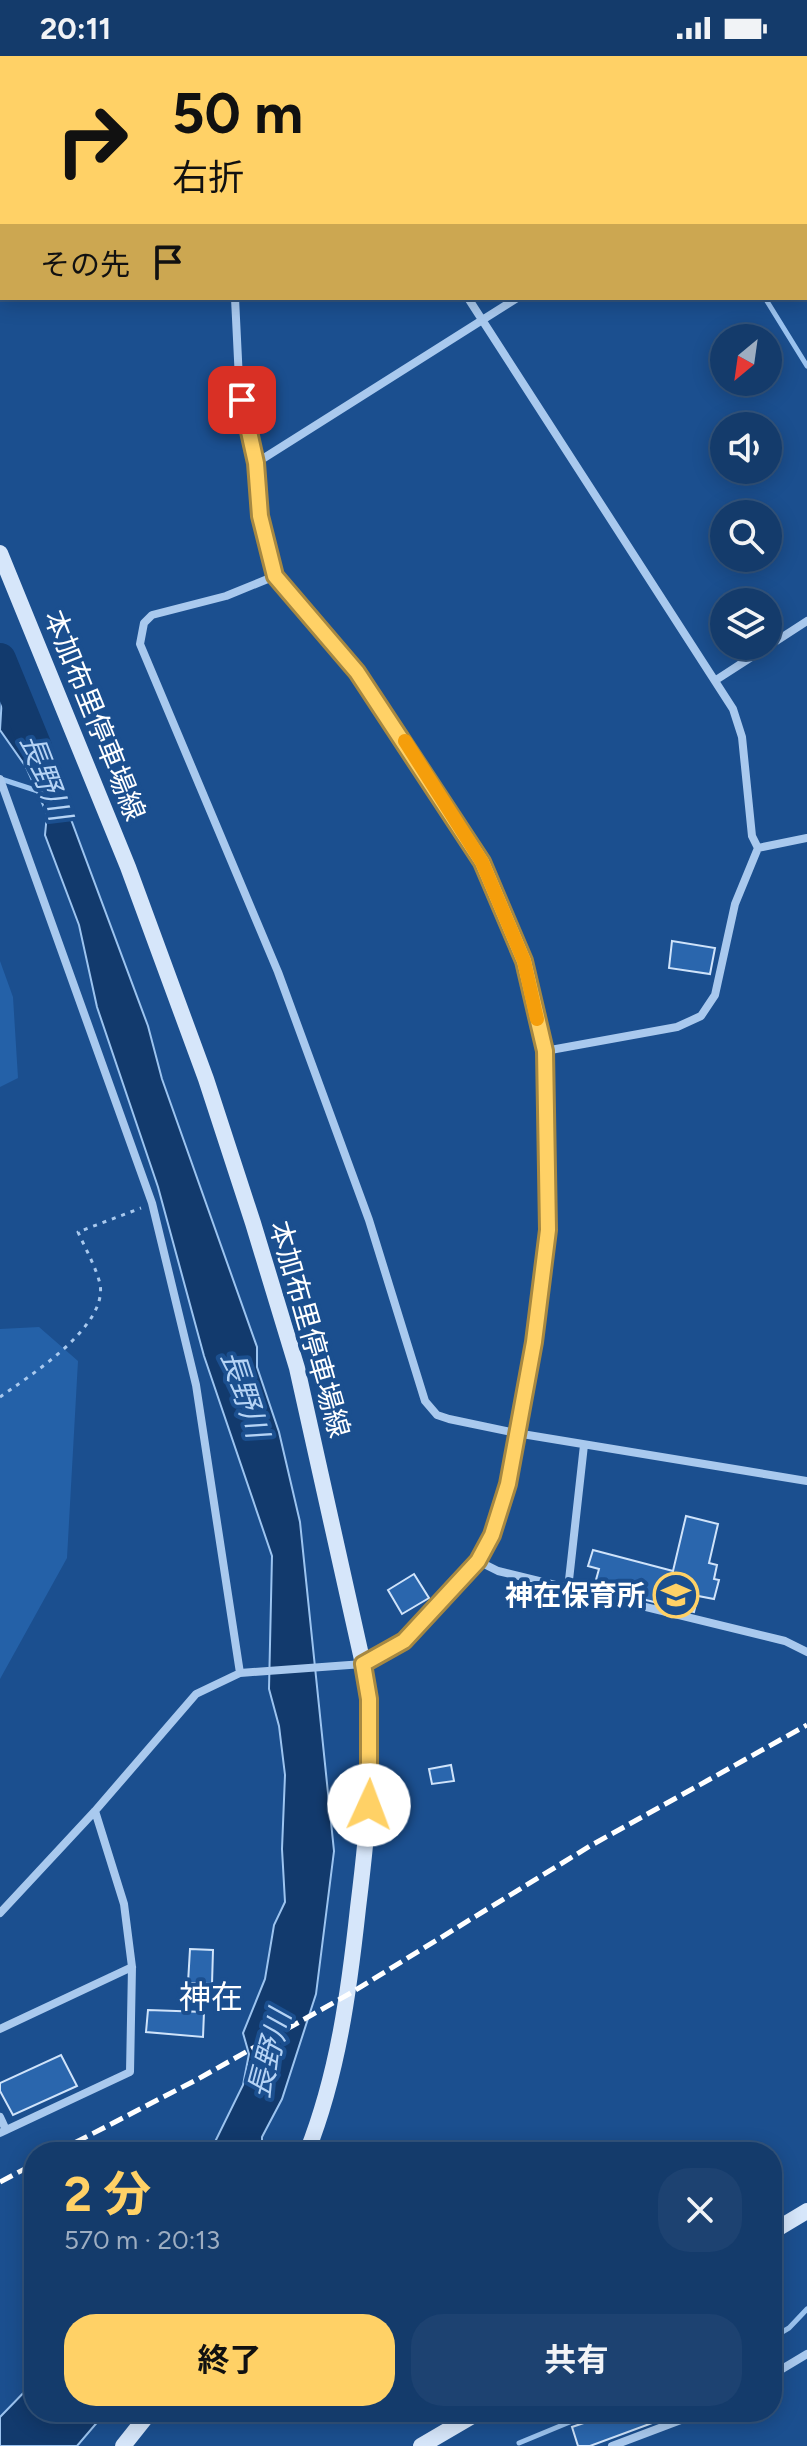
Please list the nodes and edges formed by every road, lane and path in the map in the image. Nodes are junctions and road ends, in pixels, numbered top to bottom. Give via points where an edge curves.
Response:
1 (235, 300) edge
2 (469, 300) edge
3 (514, 300) edge
4 (483, 321) junction
5 (256, 463) junction
6 (0, 553) edge
7 (275, 576) junction
8 (807, 621) edge
9 (716, 680) junction
10 (0, 779) edge
11 (807, 838) edge
12 (758, 848) junction
13 (545, 1051) junction
14 (152, 1203) junction
15 (0, 1397) edge
16 (516, 1433) junction
17 (584, 1445) junction
18 (807, 1481) edge
19 (478, 1561) junction
20 (568, 1589) junction
21 (807, 1652) edge
22 (363, 1664) junction
23 (240, 1673) junction
24 (95, 1811) junction
25 (0, 1913) edge
26 (132, 1967) junction
27 (0, 2029) edge
28 (0, 2117) edge
29 (3, 2131) edge
30 (310, 2142) edge
31 (807, 2211) edge
32 (782, 2226) edge
33 (807, 2354) edge
34 (782, 2369) edge
35 (142, 2422) edge
36 (462, 2422) edge
37 (676, 2422) edge
38 (123, 2446) edge
39 (421, 2446) edge
40 (612, 2446) edge

1 - 5 street via 239,380
2 - 4 street
3 - 4 street
4 - 5 street
4 - 9 street
5 - 7 street via 260,516
6 - 22 main road, 本加布里停車場線 via 128,867 244,1194 297,1368
7 - 13 street via 357,672 482,862 524,961
7 - 16 street via 226,596 152,615 144,623 140,644 278,972 369,1220 425,1401 437,1415
8 - 9 street
9 - 12 street via 742,737 752,836
10 - 14 street
11 - 12 street
12 - 13 street via 735,904 715,995 701,1016 677,1027
13 - 16 street via 548,1230
14 - 15 path via 78,1232 101,1286 96,1310 67,1348
14 - 23 street via 196,1385
16 - 17 street
16 - 19 street via 508,1484
17 - 18 street
17 - 20 street
19 - 20 street
19 - 22 street via 404,1641
20 - 21 street via 785,1641
22 - 23 street
22 - 30 main road, 本加布里停車場線 via 369,1699 367,1833 341,2038
23 - 24 street via 196,1694
24 - 25 street
24 - 26 street via 124,1904
26 - 27 street
26 - 29 street via 130,2072
28 - 29 street
31 - 32 main road
33 - 34 street
35 - 38 main road
36 - 39 main road
37 - 40 street

